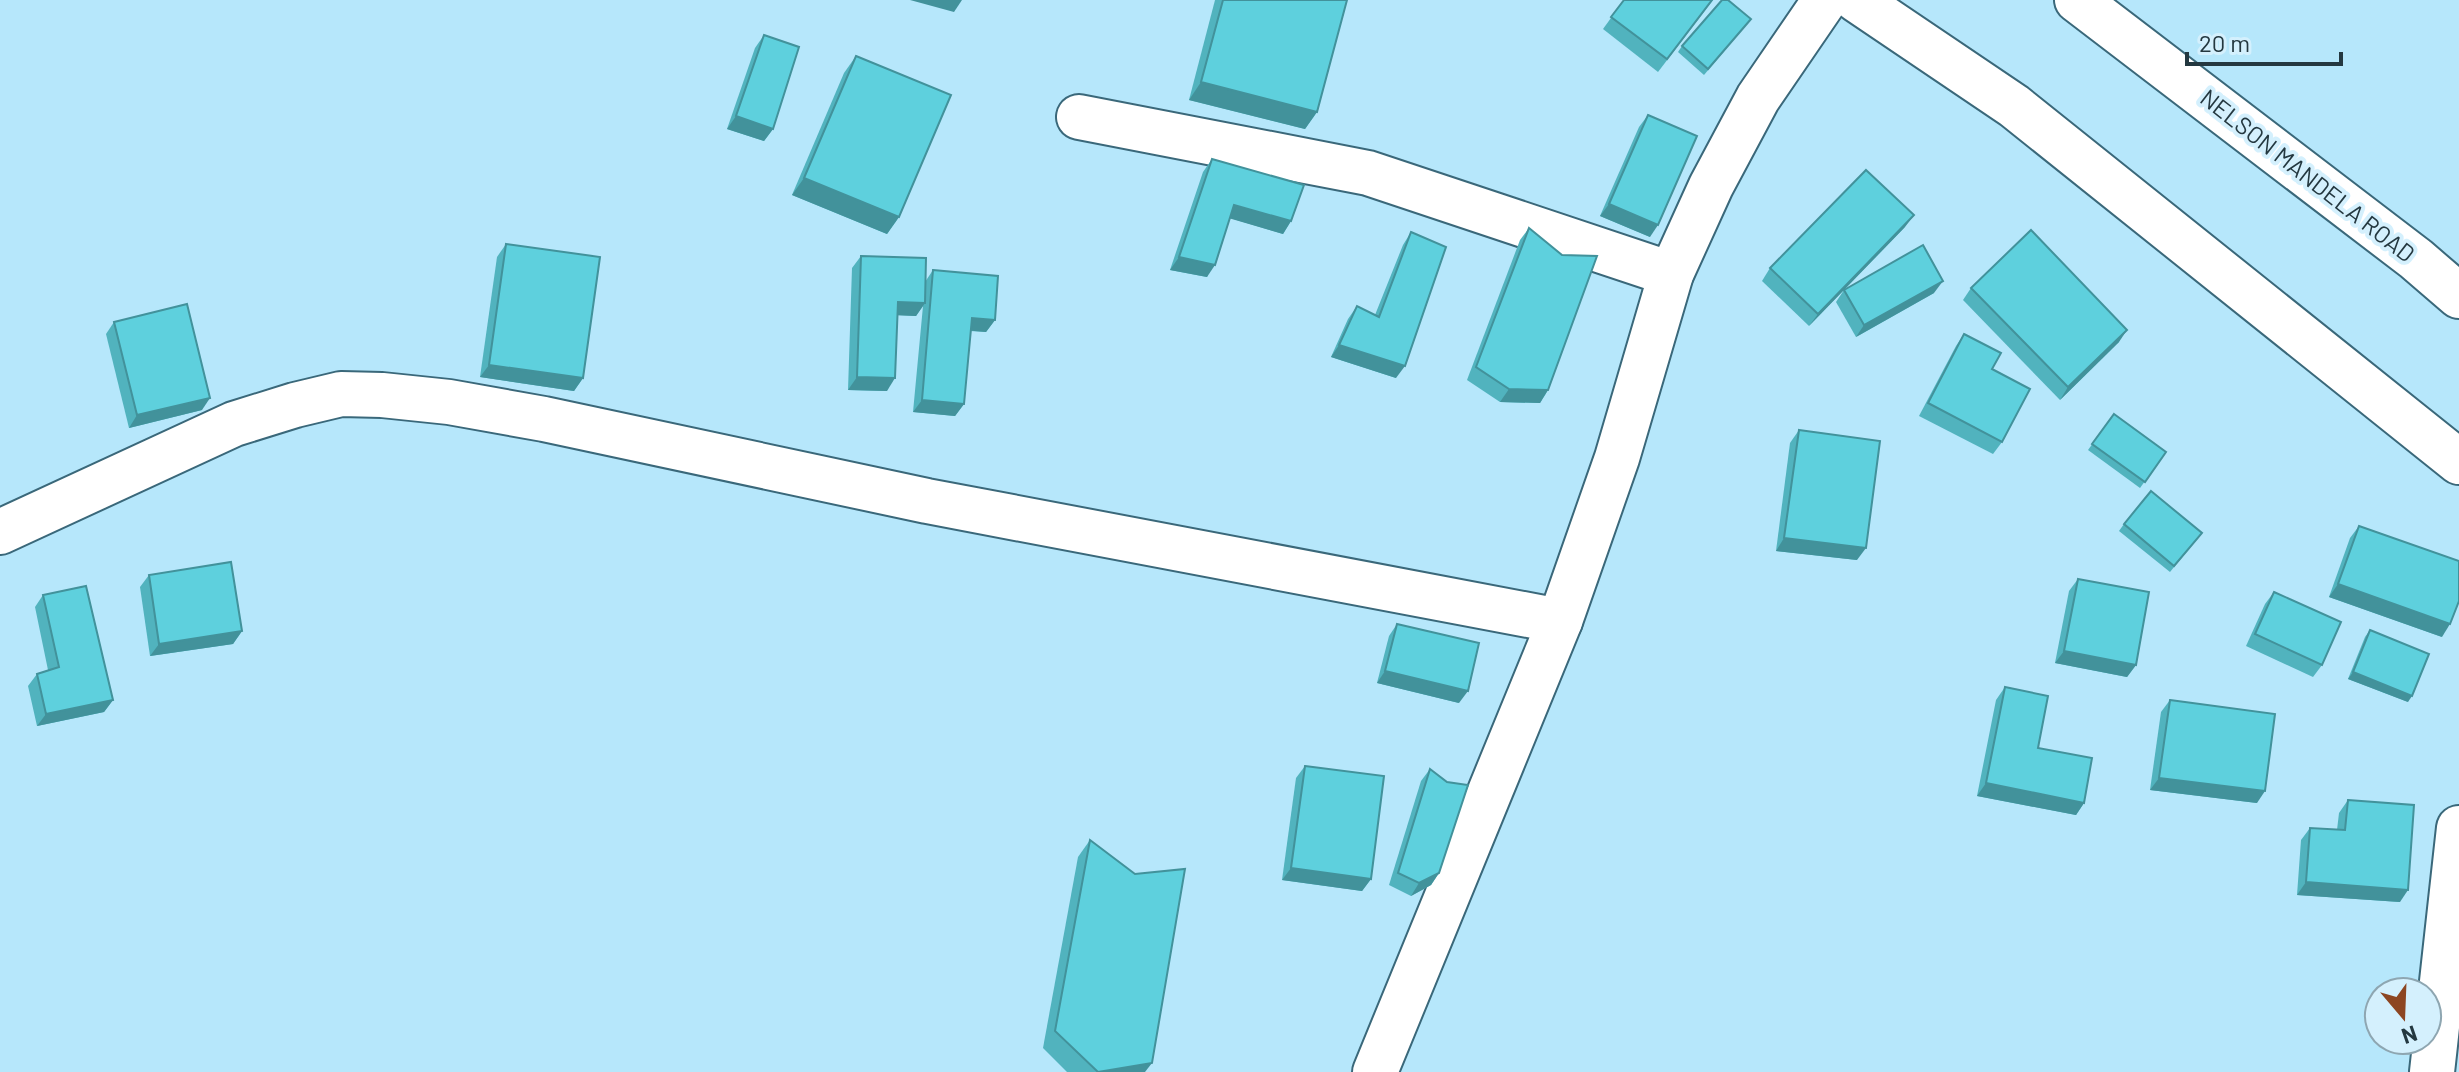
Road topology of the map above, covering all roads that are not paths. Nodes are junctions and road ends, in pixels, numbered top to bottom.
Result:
1 (1825, 0) edge
2 (1857, 0) edge
3 (2077, 0) edge
4 (1079, 117) dead end
5 (1671, 274) junction
6 (2459, 296) edge
7 (2459, 462) edge
8 (0, 532) edge
9 (1560, 621) junction
10 (2459, 828) edge
11 (1375, 1072) edge
12 (2432, 1072) edge

1 - 5 street
2 - 7 street
3 - 6 street, NELSON MANDELA ROAD
4 - 5 street
5 - 9 street
8 - 9 street
9 - 11 street
10 - 12 street

